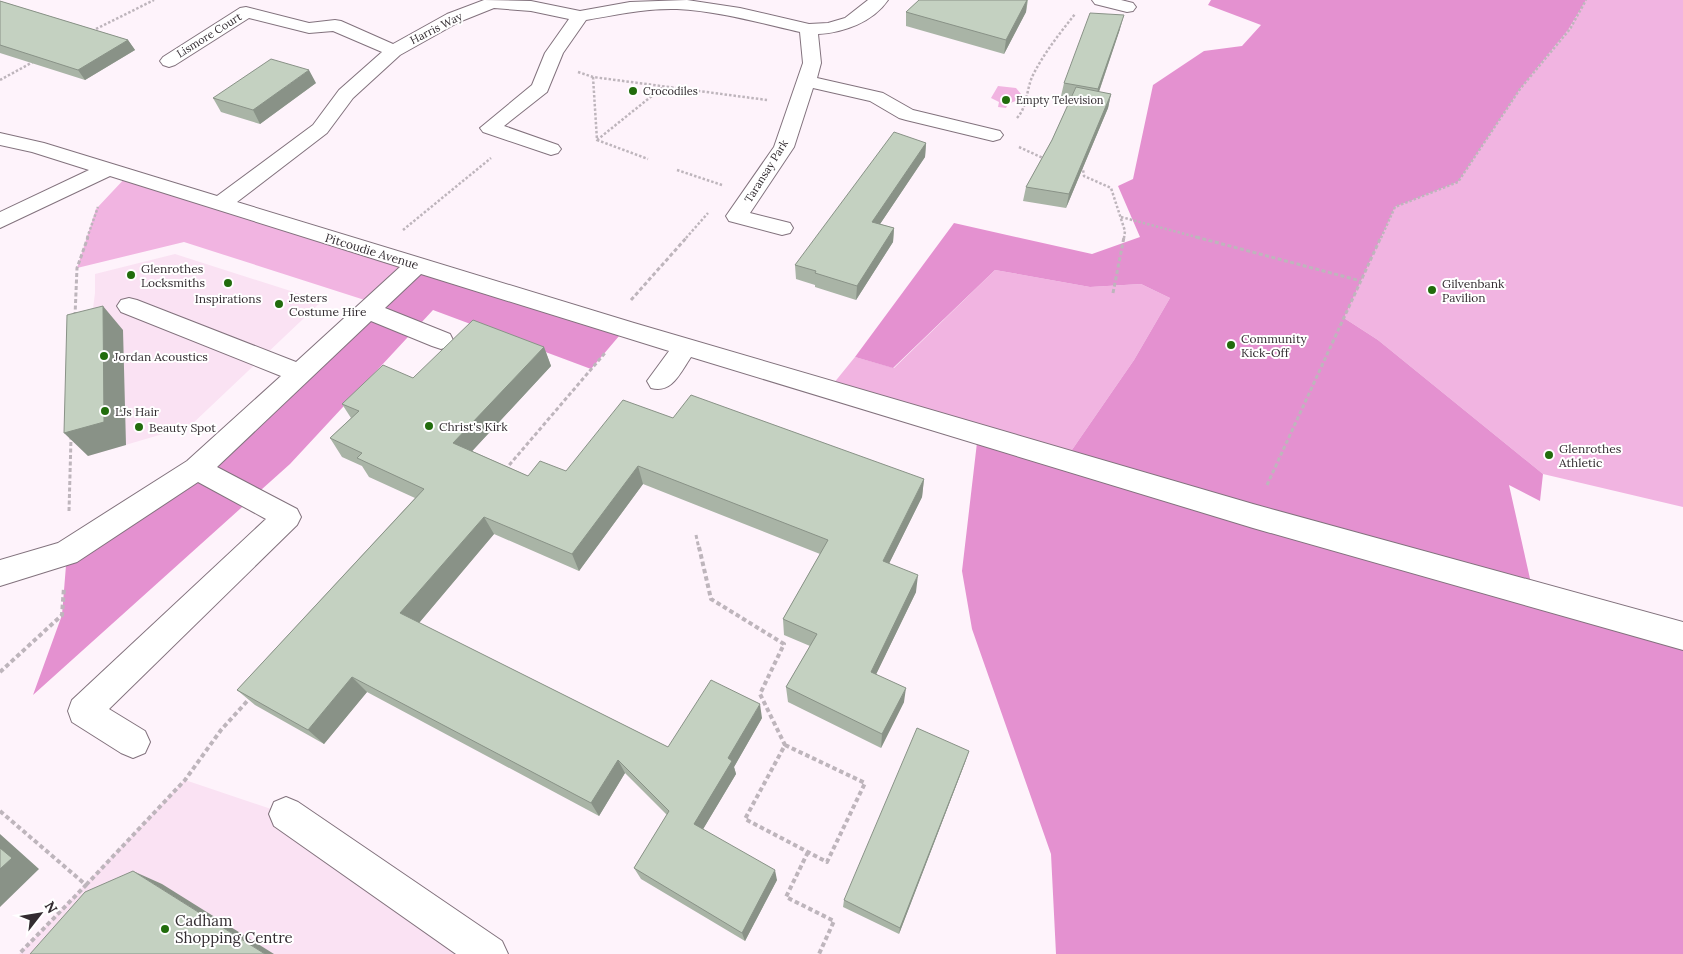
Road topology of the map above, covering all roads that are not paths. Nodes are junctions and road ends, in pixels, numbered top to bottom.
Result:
1 (879, 0) edge
2 (1101, 0) edge
3 (489, 2) edge
4 (1127, 7) dead end
5 (580, 16) junction
6 (809, 29) junction
7 (394, 50) junction
8 (169, 60) dead end
9 (807, 81) junction
10 (993, 135) road end
11 (0, 139) edge
12 (551, 149) dead end
13 (118, 172) junction
14 (220, 204) junction
15 (0, 221) edge
16 (782, 228) dead end
17 (416, 264) junction
18 (129, 306) dead end
19 (367, 310) junction
20 (441, 340) dead end
21 (685, 347) junction
22 (298, 374) junction
23 (660, 381) dead end
24 (197, 469) junction
25 (0, 573) edge
26 (1683, 636) edge
27 (132, 742) dead end
28 (286, 814) dead end
29 (489, 954) edge

1 - 6 street, Harris Way
2 - 4 street
3 - 5 street, Harris Way
3 - 7 street, Harris Way
5 - 6 street, Harris Way
5 - 12 street
6 - 9 street, Taransay Park
7 - 8 street, Lismore Court
7 - 14 street, Harris Way
9 - 10 street
9 - 16 street, Taransay Park
11 - 13 street, Pitcoudie Avenue
13 - 14 street, Pitcoudie Avenue
13 - 15 street
14 - 17 street, Pitcoudie Avenue
17 - 19 street
17 - 21 street, Pitcoudie Avenue
18 - 22 street
19 - 20 street
19 - 22 street
21 - 23 street
21 - 26 street, Pitcoudie Avenue
22 - 24 street
24 - 25 street
24 - 27 street
28 - 29 street

